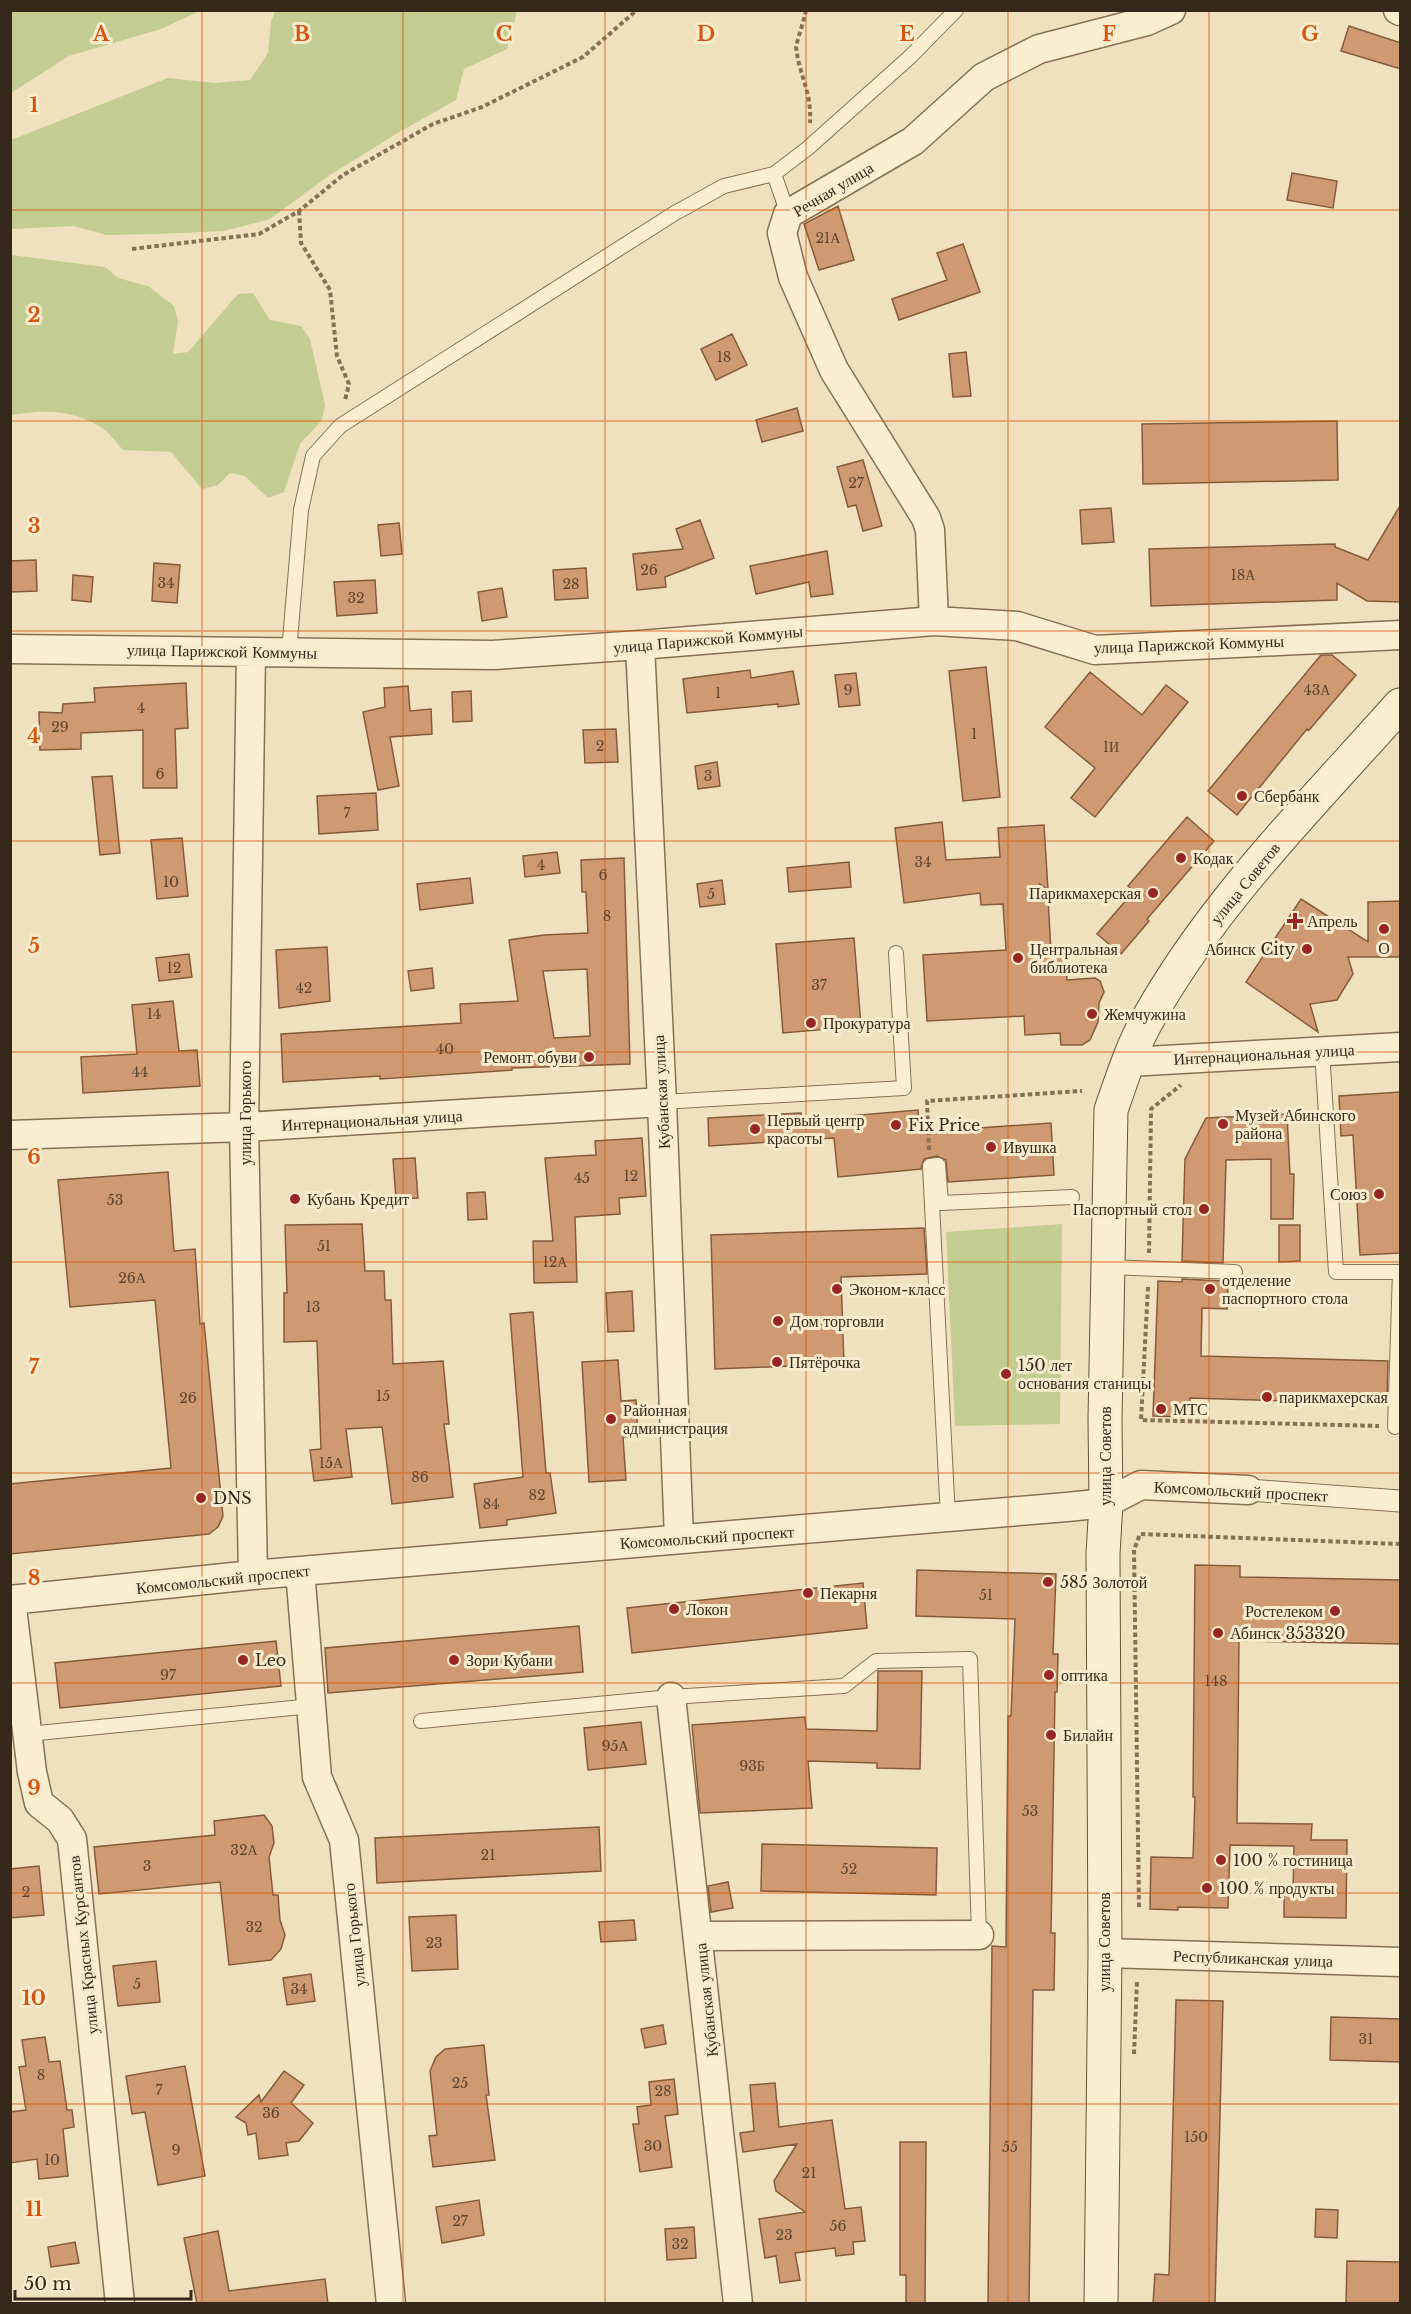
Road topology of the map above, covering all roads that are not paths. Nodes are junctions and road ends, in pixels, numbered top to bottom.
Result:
1 (956, 10) edge
2 (1171, 10) edge
3 (774, 174) junction
4 (788, 214) junction
5 (934, 621) junction
6 (1401, 635) edge
7 (640, 645) junction
8 (10, 649) edge
9 (251, 652) junction
10 (289, 652) junction
11 (1401, 705) edge
12 (896, 952) dead end
13 (1401, 1047) edge
14 (1322, 1051) junction
15 (1128, 1062) junction
16 (662, 1102) junction
17 (244, 1127) junction
18 (10, 1135) edge
19 (1072, 1197) dead end
20 (1109, 1267) junction
21 (1235, 1272) dead end
22 (1400, 1272) edge
23 (1395, 1426) road end
24 (1248, 1490) joint
25 (1401, 1501) edge
26 (1106, 1503) junction
27 (948, 1518) junction
28 (679, 1539) junction
29 (300, 1571) junction
30 (253, 1575) junction
31 (11, 1600) edge
32 (671, 1697) junction
33 (312, 1706) junction
34 (421, 1721) dead end
35 (27, 1734) junction
36 (979, 1935) joint
37 (699, 1936) junction
38 (1105, 1953) junction
39 (1401, 1962) edge
40 (120, 2304) edge
41 (391, 2304) edge
42 (738, 2304) edge
43 (1101, 2304) edge

1 - 3 lane
2 - 4 street, Речная улица
3 - 4 lane
3 - 10 lane
4 - 5 street, Речная улица
5 - 6 street, улица Парижской Коммуны
5 - 7 street, улица Парижской Коммуны
7 - 10 street, улица Парижской Коммуны
7 - 16 street, Кубанская улица
8 - 9 street, улица Парижской Коммуны
9 - 10 street, улица Парижской Коммуны
9 - 17 street, улица Горького
11 - 15 main road, улица Советов
12 - 16 lane
13 - 14 street, Интернациональная улица
14 - 15 street, Интернациональная улица
14 - 22 lane
15 - 20 main road, улица Советов
16 - 17 street, Интернациональная улица
16 - 28 street, Кубанская улица
17 - 18 street, Интернациональная улица
17 - 30 street, улица Горького
19 - 27 lane
20 - 21 lane
20 - 26 main road, улица Советов
22 - 23 lane
24 - 25 street, Комсомольский проспект
24 - 26 street, Комсомольский проспект
26 - 27 street, Комсомольский проспект
26 - 38 main road, улица Советов
27 - 28 street, Комсомольский проспект
28 - 29 street, Комсомольский проспект
29 - 30 street, Комсомольский проспект
29 - 33 street, улица Горького
30 - 31 street, Комсомольский проспект
31 - 35 street, улица Красных Курсантов
32 - 34 lane
32 - 36 lane
32 - 37 street, Кубанская улица
33 - 35 lane
33 - 41 street, улица Горького
35 - 40 street, улица Красных Курсантов
36 - 37 street
37 - 42 street, Кубанская улица
38 - 39 street, Республиканская улица
38 - 43 main road, улица Советов

